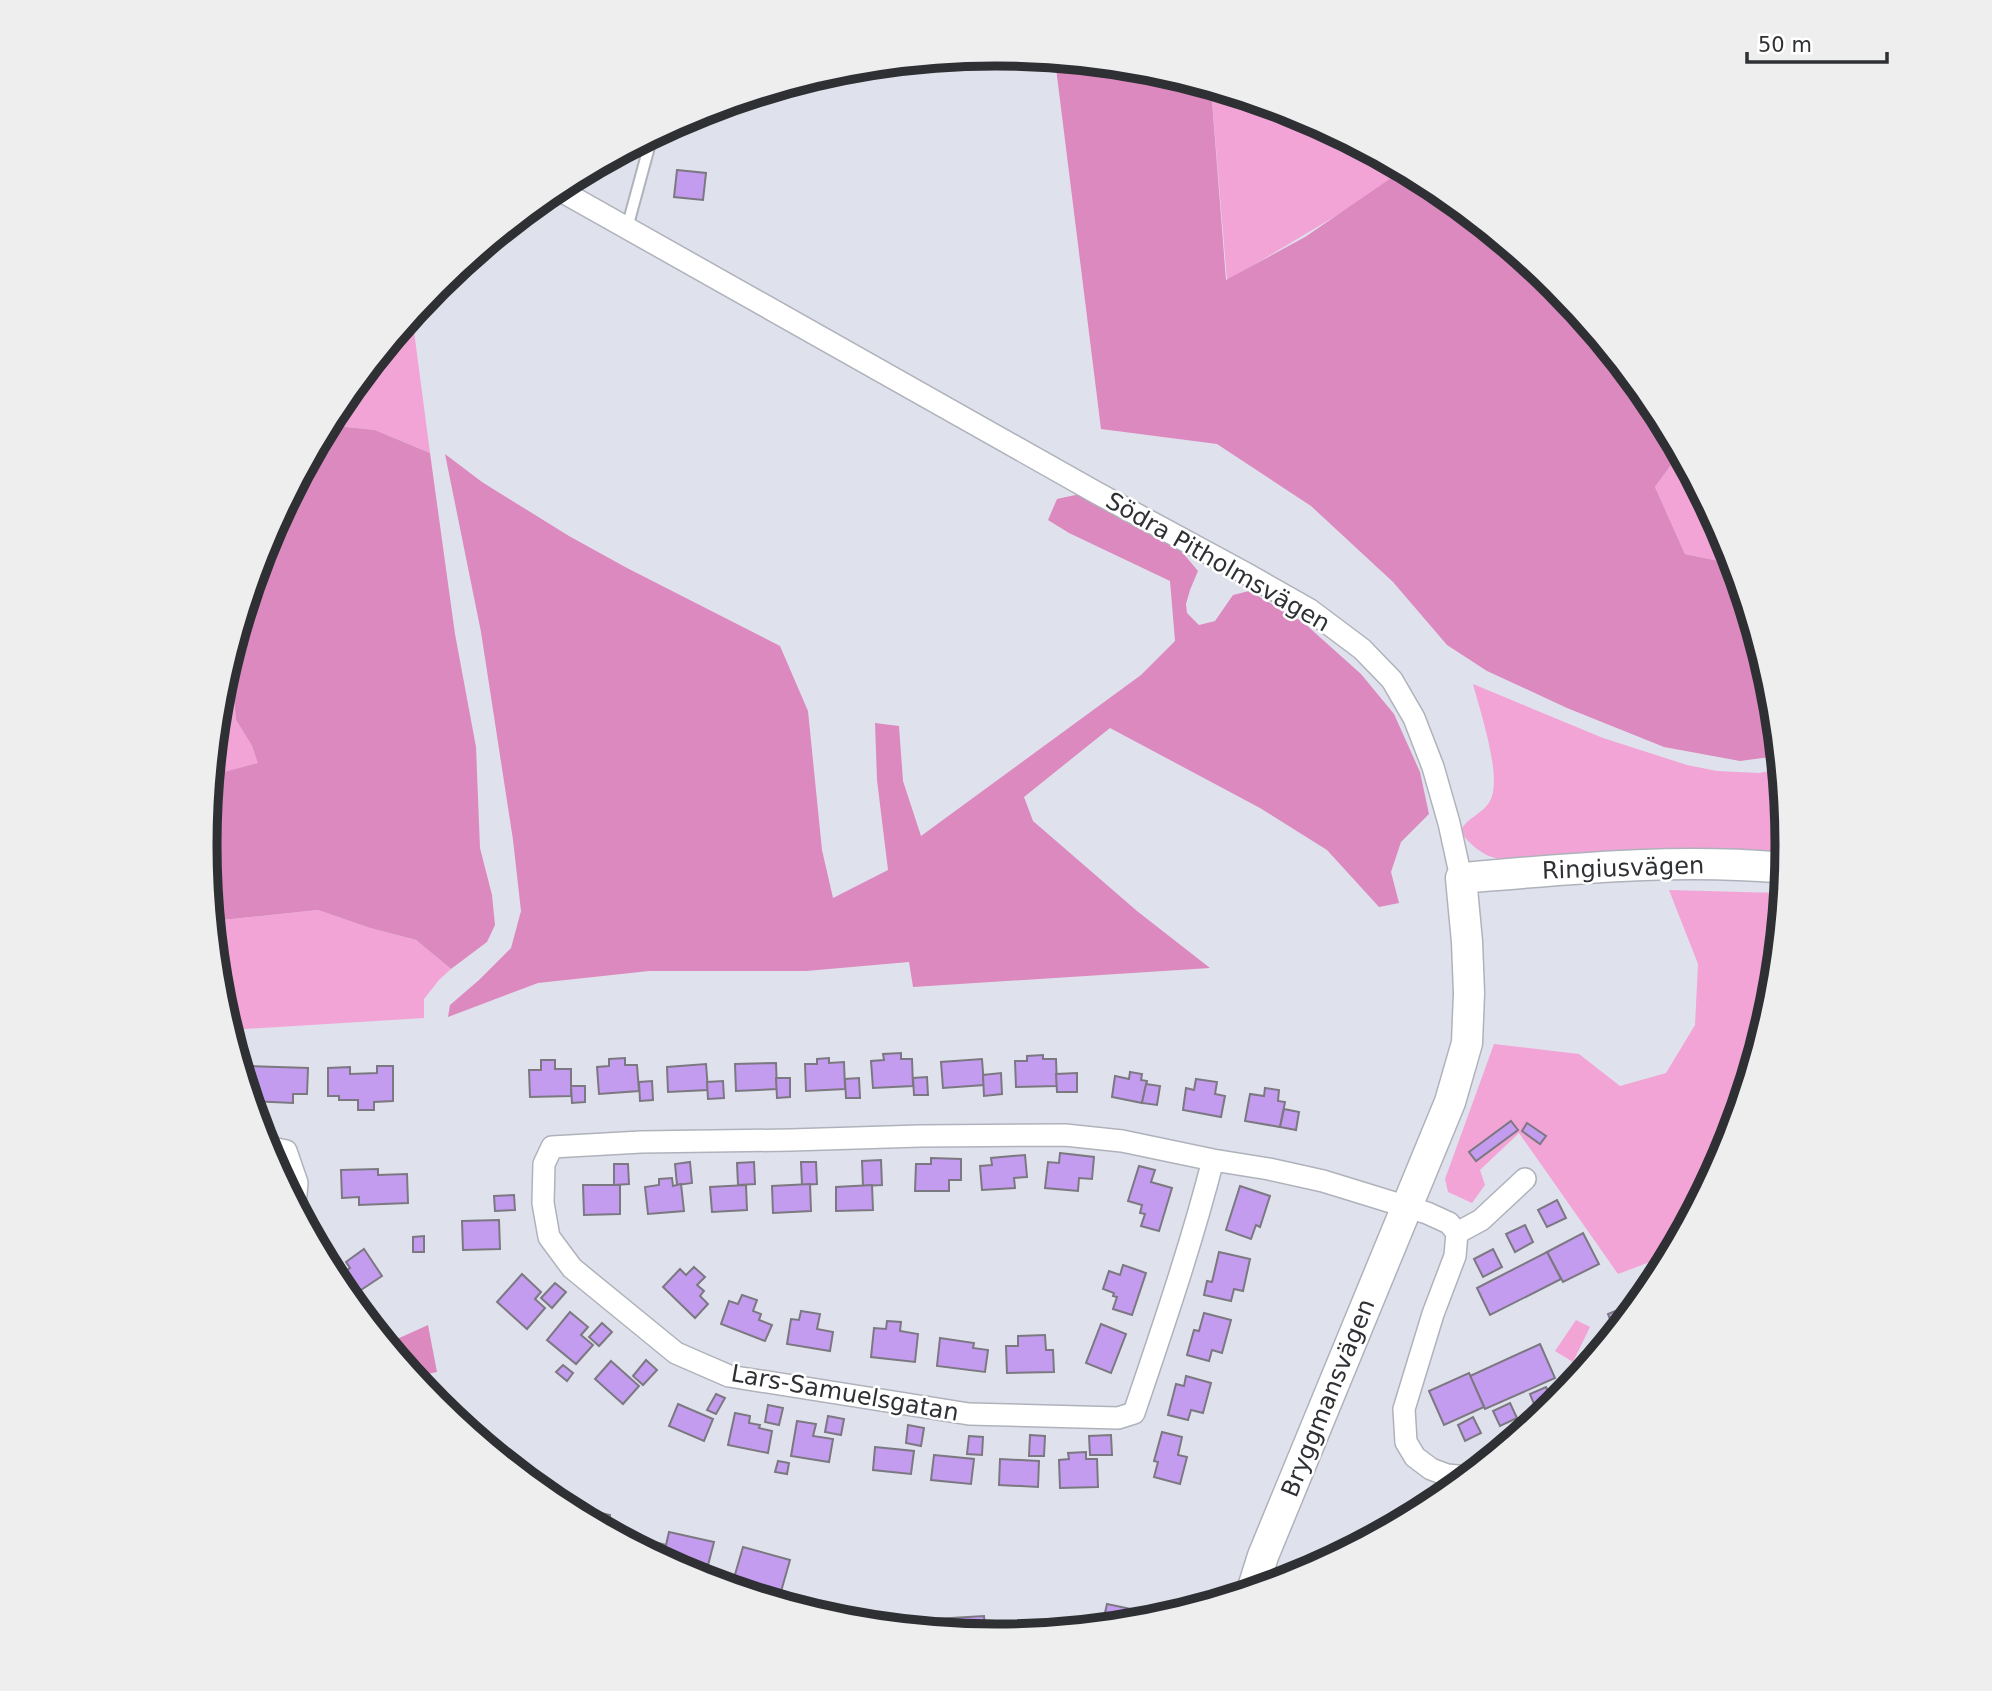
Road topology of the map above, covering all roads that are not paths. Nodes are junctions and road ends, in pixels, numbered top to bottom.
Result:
1 (649, 148) edge
2 (568, 195) edge
3 (627, 228) junction
4 (1774, 867) edge
5 (1461, 878) junction
6 (279, 1150) edge
7 (1213, 1160) junction
8 (1525, 1179) dead end
9 (296, 1187) edge
10 (1407, 1207) junction
11 (1457, 1233) junction
12 (1454, 1476) edge
13 (1256, 1579) edge

1 - 3 lane
2 - 3 street, Södra Pitholmsvägen
3 - 5 street, Södra Pitholmsvägen
4 - 5 street, Ringiusvägen
5 - 10 street, Södra Pitholmsvägen
6 - 9 street
7 - 7 street, Lars-Samuelsgatan
7 - 10 street, Lars-Samuelsgatan
8 - 11 street
10 - 11 street, Lars-Samuelsgatan
10 - 13 street, Bryggmansvägen
11 - 12 street

